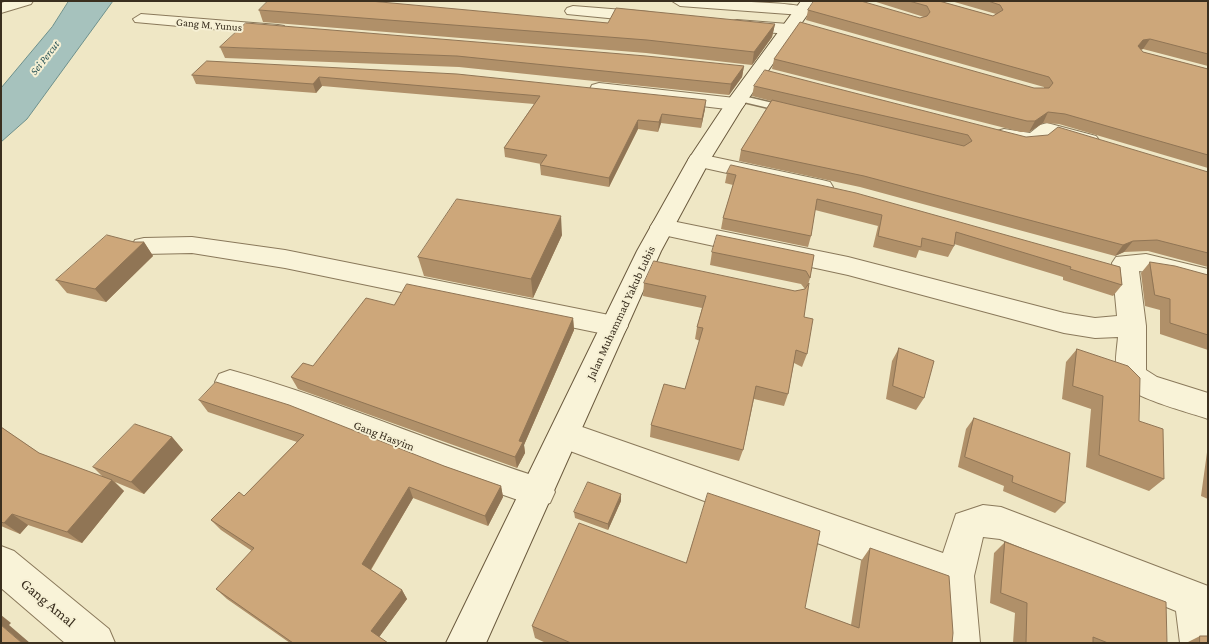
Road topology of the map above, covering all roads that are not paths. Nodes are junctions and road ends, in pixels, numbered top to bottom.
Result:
1 (25, 1) edge
2 (680, 1) edge
3 (1, 8) edge
4 (573, 11) dead end
5 (661, 18) edge
6 (800, 18) edge
7 (141, 19) dead end
8 (720, 23) edge
9 (299, 32) edge
10 (582, 87) edge
11 (737, 101) junction
12 (806, 114) edge
13 (983, 130) edge
14 (1105, 145) edge
15 (699, 160) junction
16 (848, 193) edge
17 (662, 227) junction
18 (144, 246) dead end
19 (644, 262) junction
20 (672, 268) edge
21 (1208, 278) edge
22 (614, 326) junction
23 (1132, 326) junction
24 (230, 382) dead end
25 (1208, 406) edge
26 (565, 435) junction
27 (538, 492) junction
28 (1, 564) edge
29 (956, 576) junction
30 (1200, 603) edge
31 (94, 643) edge
32 (466, 643) edge
33 (960, 643) edge
34 (1200, 643) edge

1 - 3 street
2 - 6 street
4 - 5 street
6 - 8 street
6 - 11 street, Jalan Muhammad Yakub Lubis
7 - 9 street, Gang M. Yunus
10 - 11 street
11 - 12 lane
11 - 15 street, Jalan Muhammad Yakub Lubis
13 - 14 street
15 - 16 street
15 - 17 street, Jalan Muhammad Yakub Lubis
17 - 19 street, Jalan Muhammad Yakub Lubis
17 - 23 street
18 - 22 street
19 - 20 street
19 - 22 street, Jalan Muhammad Yakub Lubis
21 - 23 street
22 - 26 street, Jalan Muhammad Yakub Lubis
23 - 25 street
24 - 27 street, Gang Hasyim
26 - 27 street, Jalan Muhammad Yakub Lubis
26 - 29 street
27 - 32 street, Jalan Muhammad Yakub Lubis
28 - 31 street, Gang Amal
29 - 30 street
29 - 33 street
30 - 34 street

